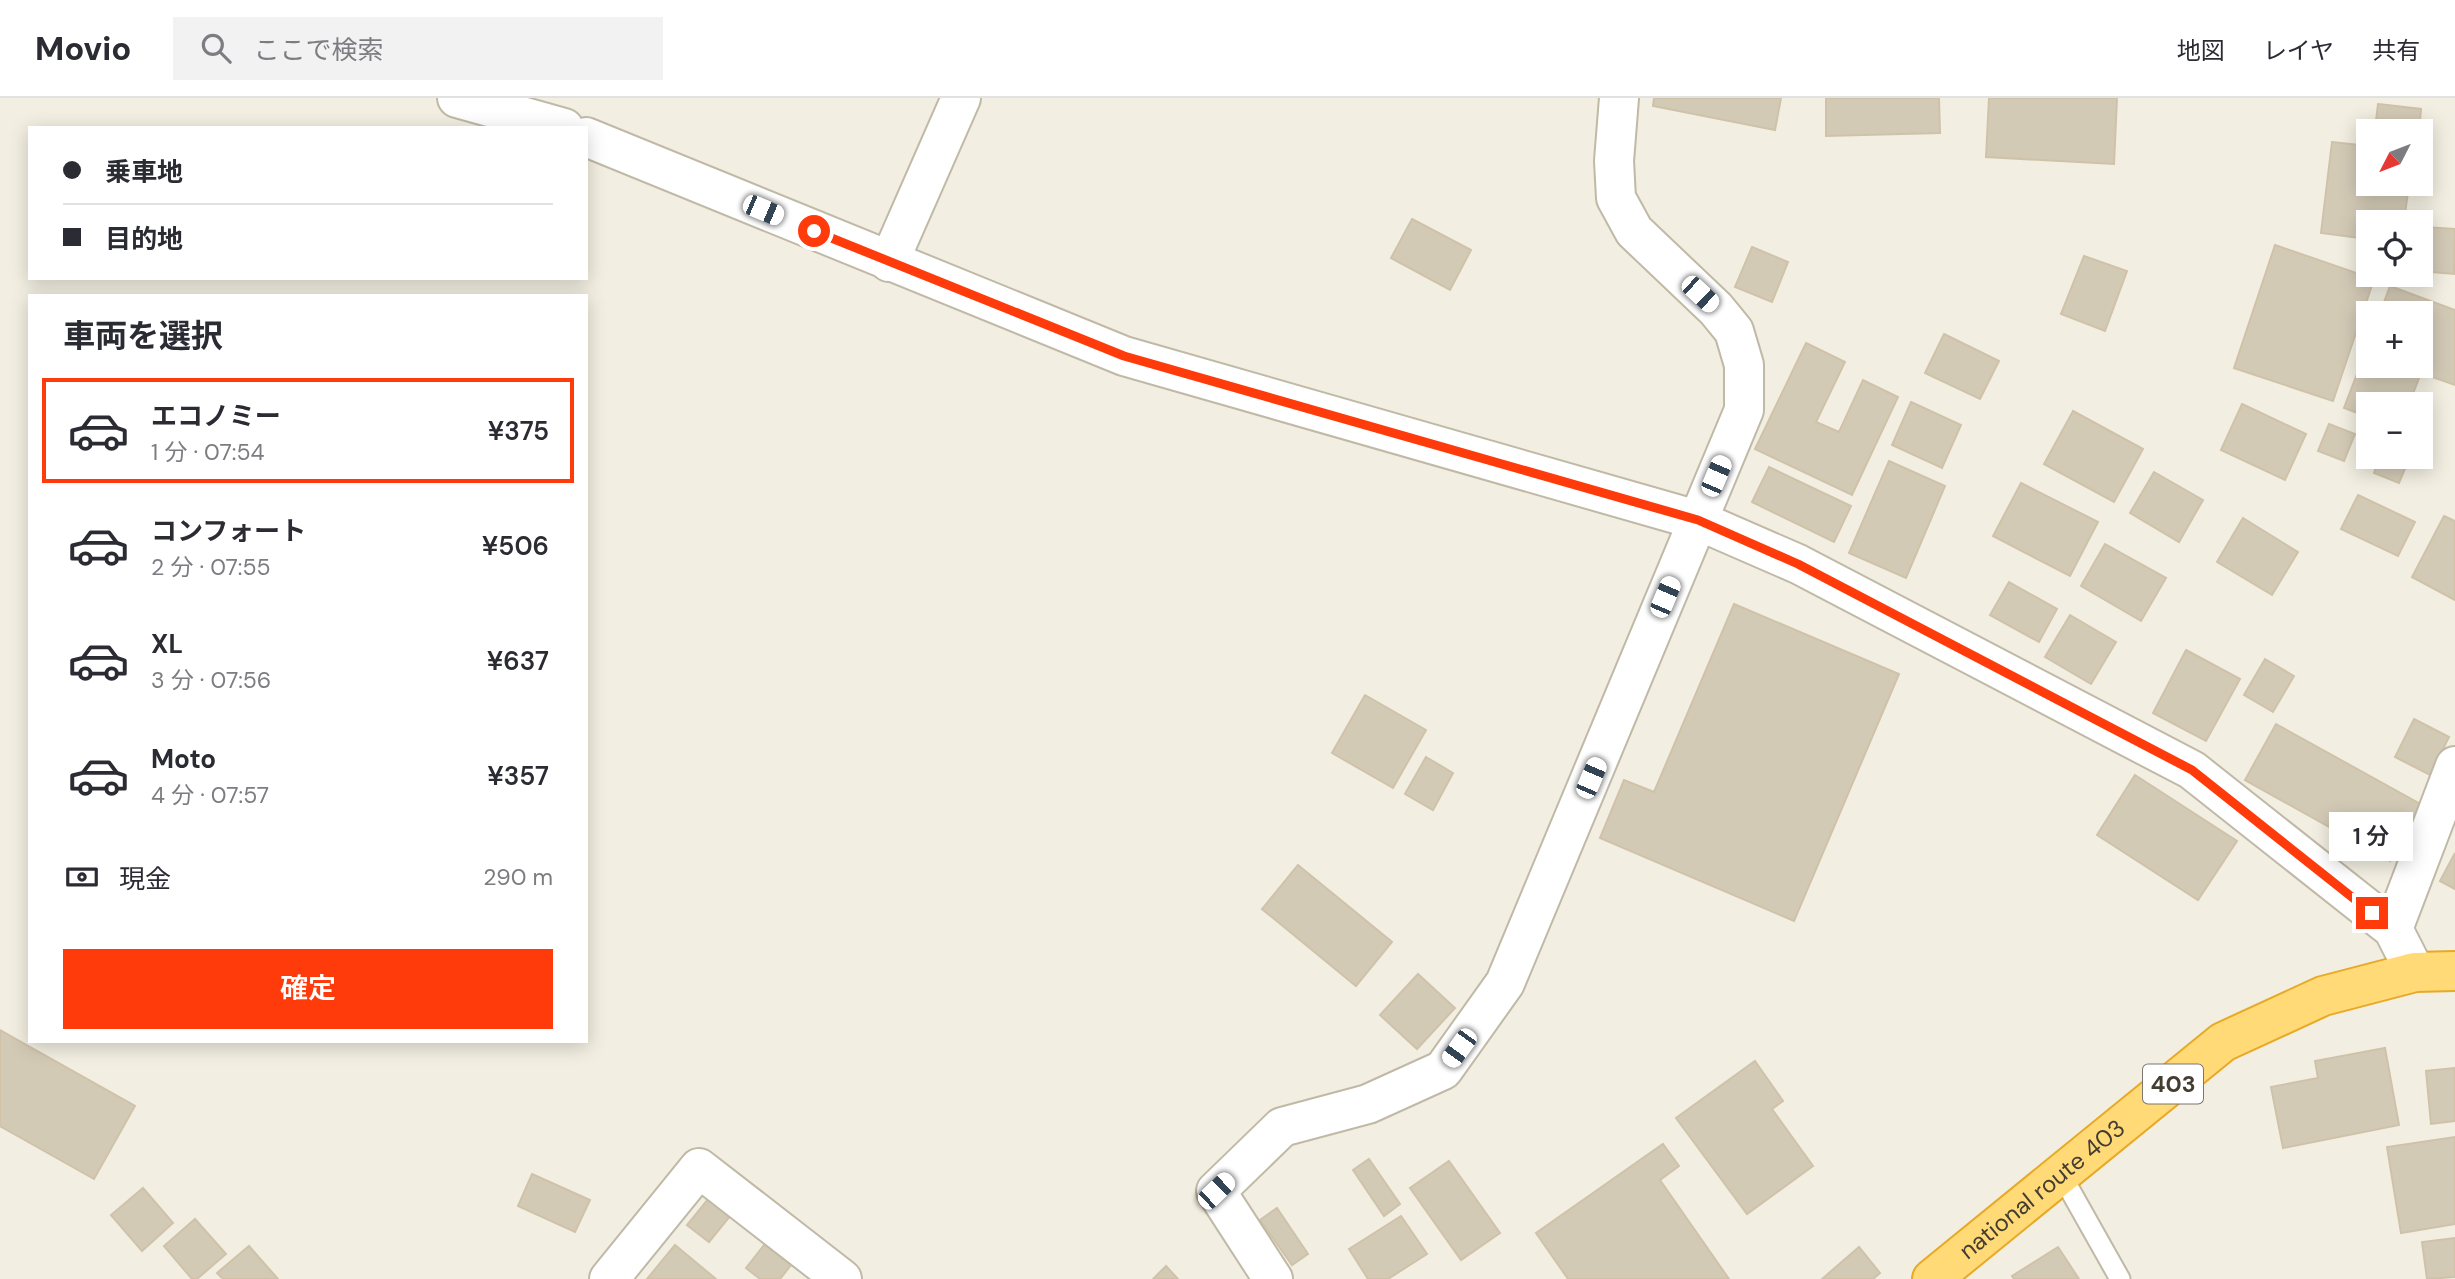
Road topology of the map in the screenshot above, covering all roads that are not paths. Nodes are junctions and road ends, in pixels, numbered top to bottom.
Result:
1 (457, 98) edge
2 (961, 98) edge
3 (1619, 98) edge
4 (557, 126) edge
5 (588, 138) edge
6 (890, 262) junction
7 (1698, 520) junction
8 (2455, 766) edge
9 (2393, 929) junction
10 (2455, 971) edge
11 (2415, 972) junction
12 (2062, 1176) junction
13 (609, 1279) edge
14 (842, 1279) edge
15 (1273, 1279) edge
16 (1932, 1279) edge
17 (2120, 1279) edge

1 - 4 street
2 - 6 street
3 - 7 street
5 - 6 street
6 - 7 street
7 - 9 street
7 - 15 street
8 - 9 street
9 - 11 street
10 - 11 highway, national route 403 / 403
11 - 12 highway, national route 403 / 403
12 - 16 highway, national route 403 / 403
12 - 17 lane
13 - 14 street

